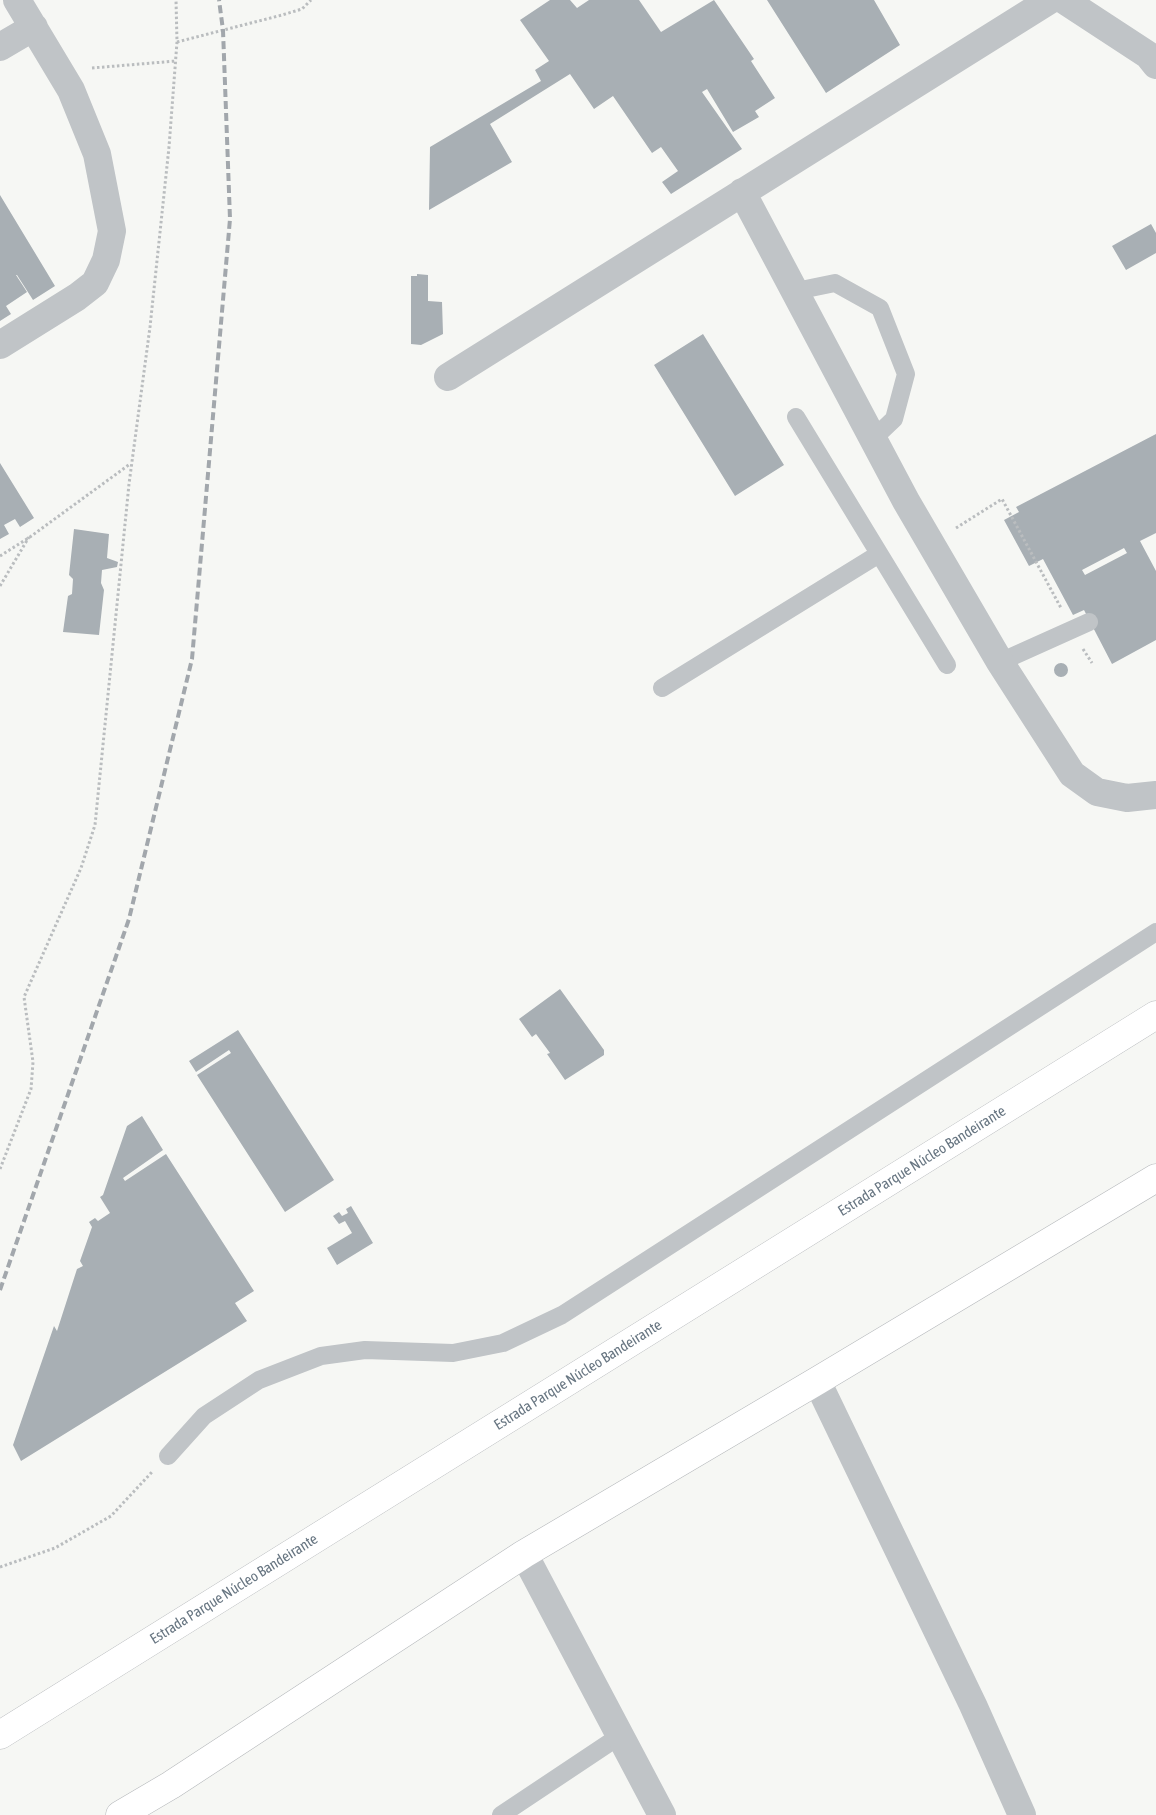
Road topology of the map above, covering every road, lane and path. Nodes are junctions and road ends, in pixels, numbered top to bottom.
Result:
1 (17, 0) edge
2 (176, 0) edge
3 (311, 0) edge
4 (1050, 0) edge
5 (1064, 0) edge
6 (34, 27) junction
7 (177, 42) junction
8 (0, 47) edge
9 (176, 61) junction
10 (1156, 65) edge
11 (62, 75) junction
12 (742, 192) junction
13 (796, 291) junction
14 (0, 345) edge
15 (448, 378) dead end
16 (796, 417) dead end
17 (874, 438) junction
18 (131, 464) junction
19 (956, 528) dead end
20 (30, 537) junction
21 (879, 554) junction
22 (0, 556) edge
23 (0, 586) edge
24 (1089, 622) dead end
25 (1072, 630) junction
26 (1000, 662) junction
27 (1092, 663) dead end
28 (947, 664) dead end
29 (662, 688) dead end
30 (1156, 795) edge
31 (1156, 932) edge
32 (1156, 1015) edge
33 (0, 1168) edge
34 (1156, 1178) edge
35 (817, 1381) junction
36 (168, 1456) joint
37 (524, 1554) junction
38 (0, 1567) edge
39 (0, 1735) edge
40 (621, 1735) junction
41 (120, 1815) edge
42 (501, 1815) edge
43 (662, 1815) edge
44 (1022, 1815) edge

1 - 6 street
2 - 7 path
3 - 7 path
4 - 12 street
5 - 10 street
6 - 8 street
6 - 11 street
7 - 9 path
9 - 11 path
9 - 18 path
11 - 14 street
12 - 13 street
12 - 15 street
13 - 17 street
13 - 17 lane
16 - 21 lane
17 - 26 street
18 - 20 path
18 - 33 path
19 - 25 path
20 - 22 path
20 - 23 path
21 - 28 lane
21 - 29 lane
24 - 25 lane
25 - 26 lane
25 - 27 path
26 - 30 street
31 - 36 lane
32 - 39 highway, Estrada Parque Núcleo Bandeirante
34 - 35 highway
35 - 37 highway
35 - 44 street
36 - 38 path
37 - 40 street
37 - 41 highway
40 - 42 lane
40 - 43 street

